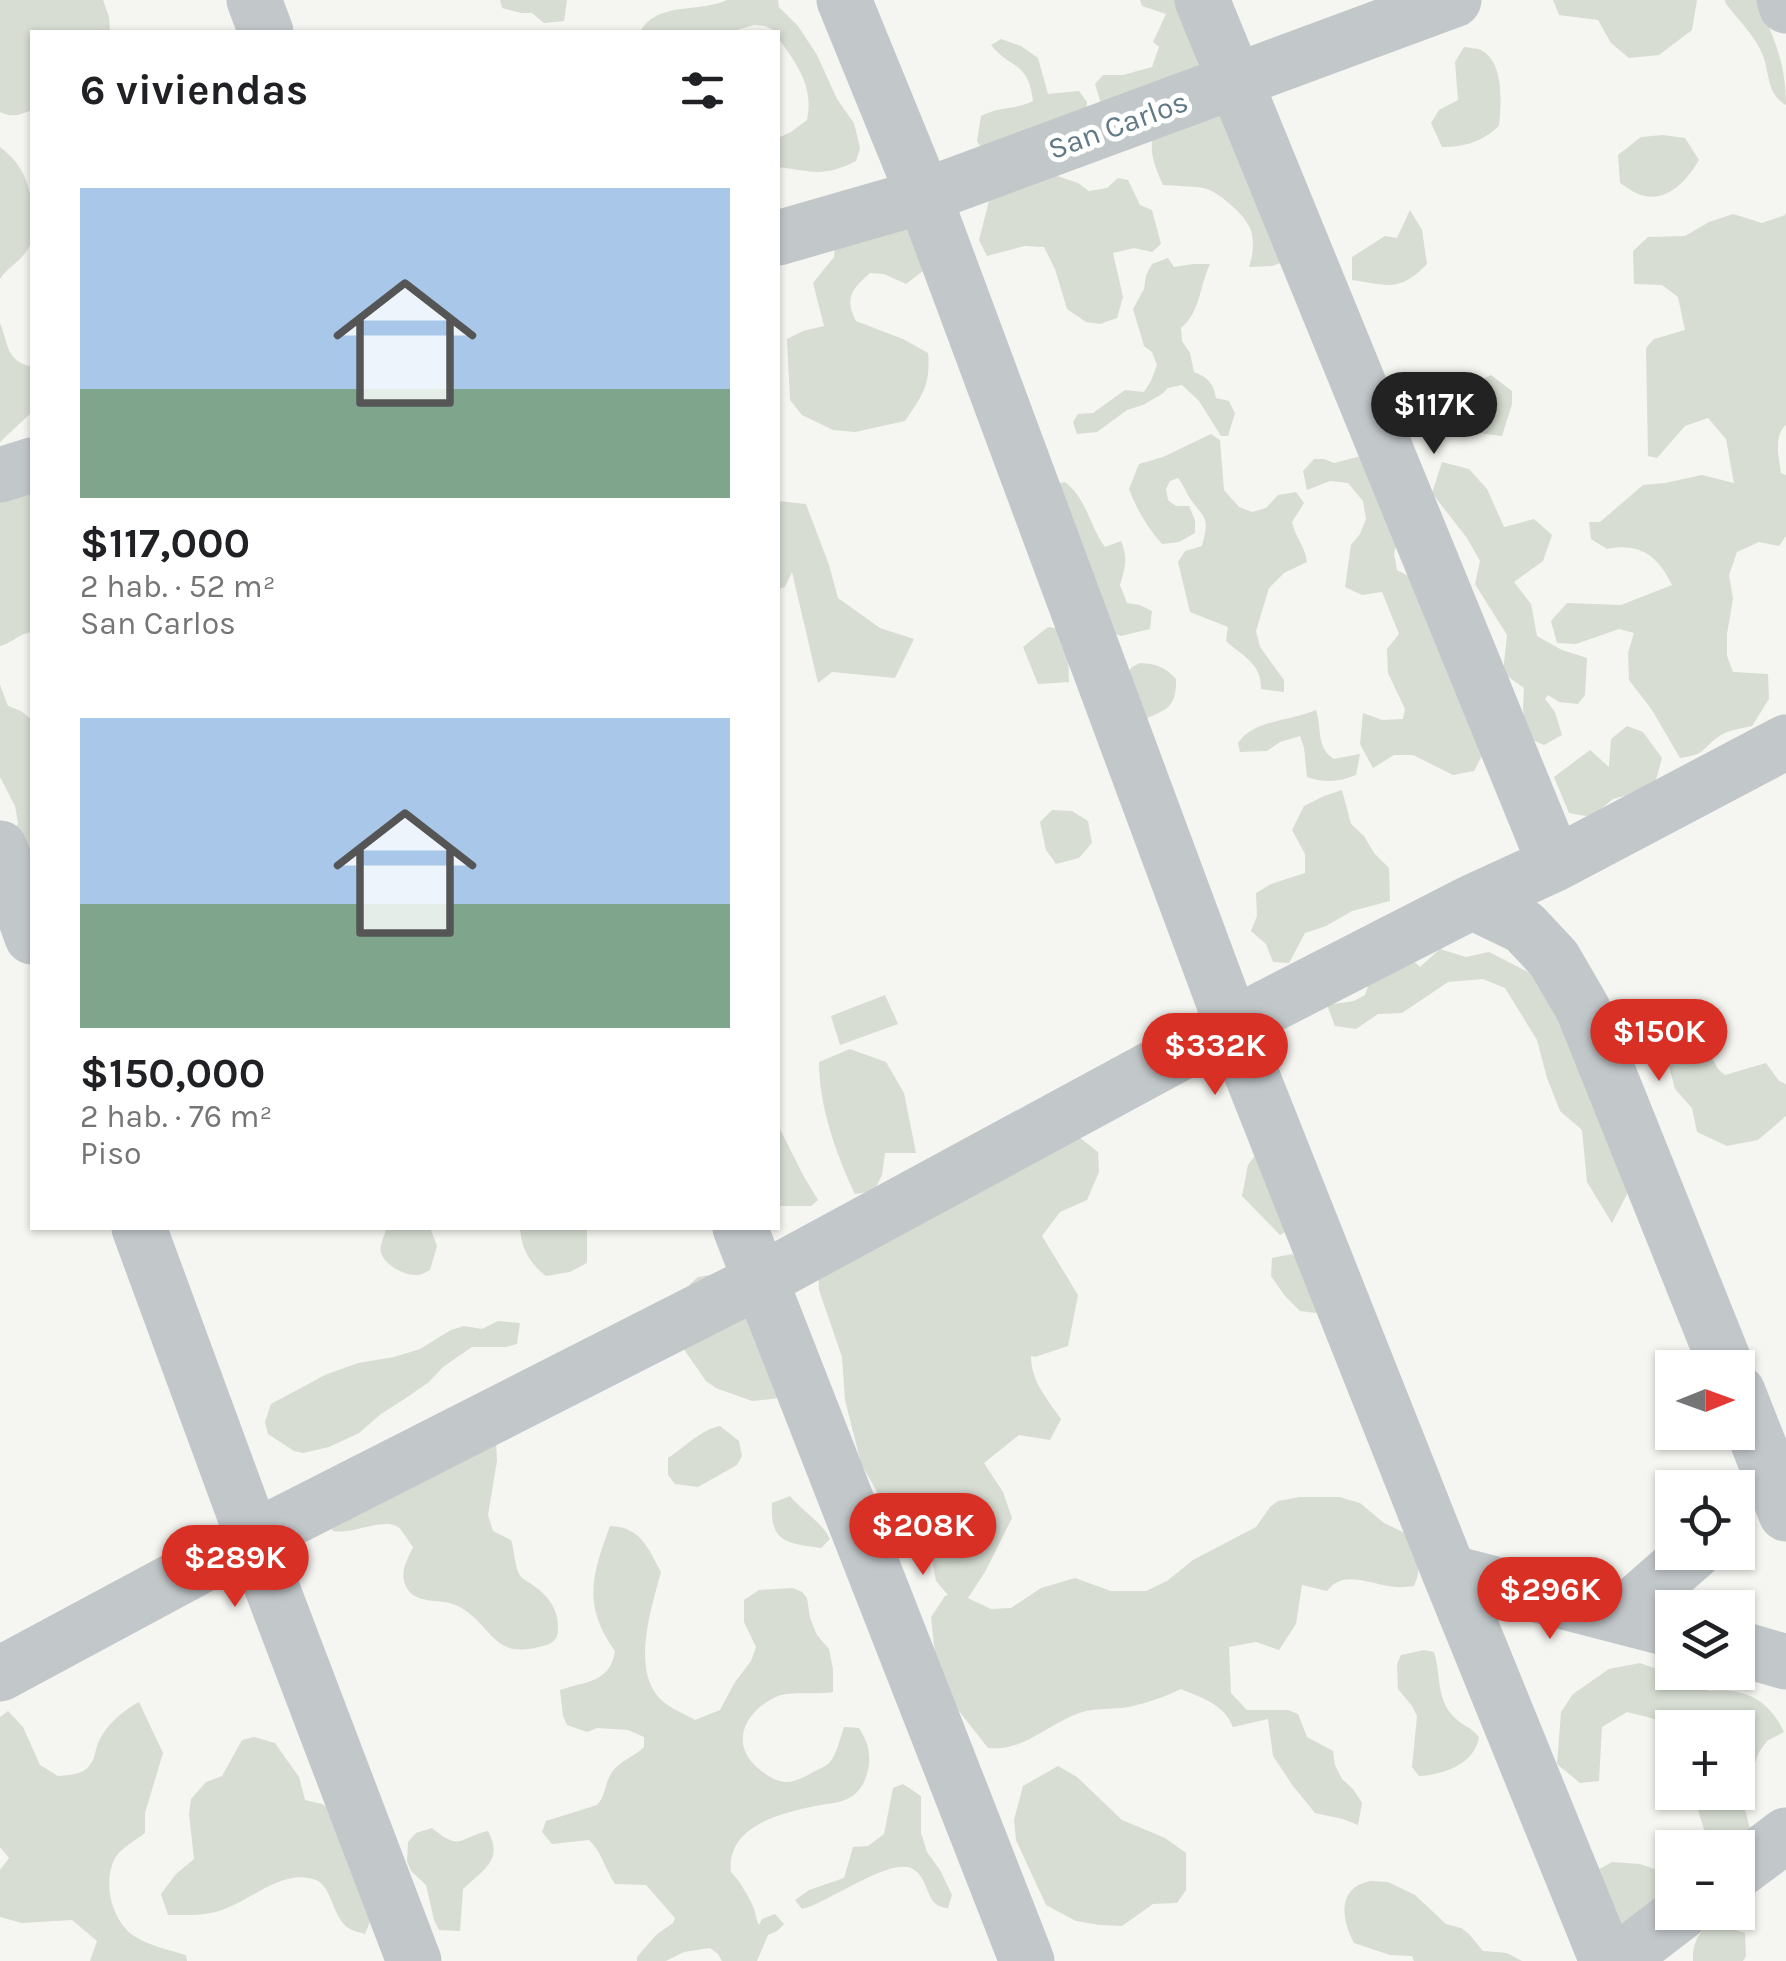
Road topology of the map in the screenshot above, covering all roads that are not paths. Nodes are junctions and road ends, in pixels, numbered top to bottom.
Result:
1 (254, 0) edge
2 (844, 0) edge
3 (1202, 0) edge
4 (1454, 0) edge
5 (265, 30) edge
6 (1234, 83) junction
7 (924, 196) junction
8 (780, 237) edge
9 (30, 466) edge
10 (0, 475) edge
11 (1786, 742) edge
12 (0, 848) edge
13 (1555, 864) junction
14 (1472, 902) junction
15 (30, 931) edge
16 (1232, 1025) junction
17 (140, 1230) edge
18 (741, 1230) edge
19 (761, 1280) junction
20 (1721, 1350) edge
21 (1753, 1450) edge
22 (1764, 1495) edge
23 (252, 1538) junction
24 (1682, 1570) edge
25 (1448, 1572) junction
26 (1647, 1623) edge
27 (1755, 1653) edge
28 (1786, 1662) edge
29 (0, 1674) edge
30 (1786, 1835) edge
31 (1755, 1859) edge
32 (1644, 1947) edge
33 (414, 1961) edge
34 (1028, 1961) edge

1 - 5 street
2 - 7 street
3 - 6 street
4 - 6 street, San Carlos
6 - 7 street, San Carlos
6 - 13 street
7 - 8 street, San Carlos
7 - 16 street
9 - 10 street
11 - 13 street
12 - 15 street
13 - 14 street
14 - 16 street
14 - 20 street
16 - 19 street
16 - 25 street
17 - 23 street
18 - 19 street
19 - 23 street
19 - 34 street
21 - 22 street
23 - 29 street
23 - 33 street
24 - 26 street
25 - 26 street
25 - 32 street
27 - 28 street
30 - 31 street

